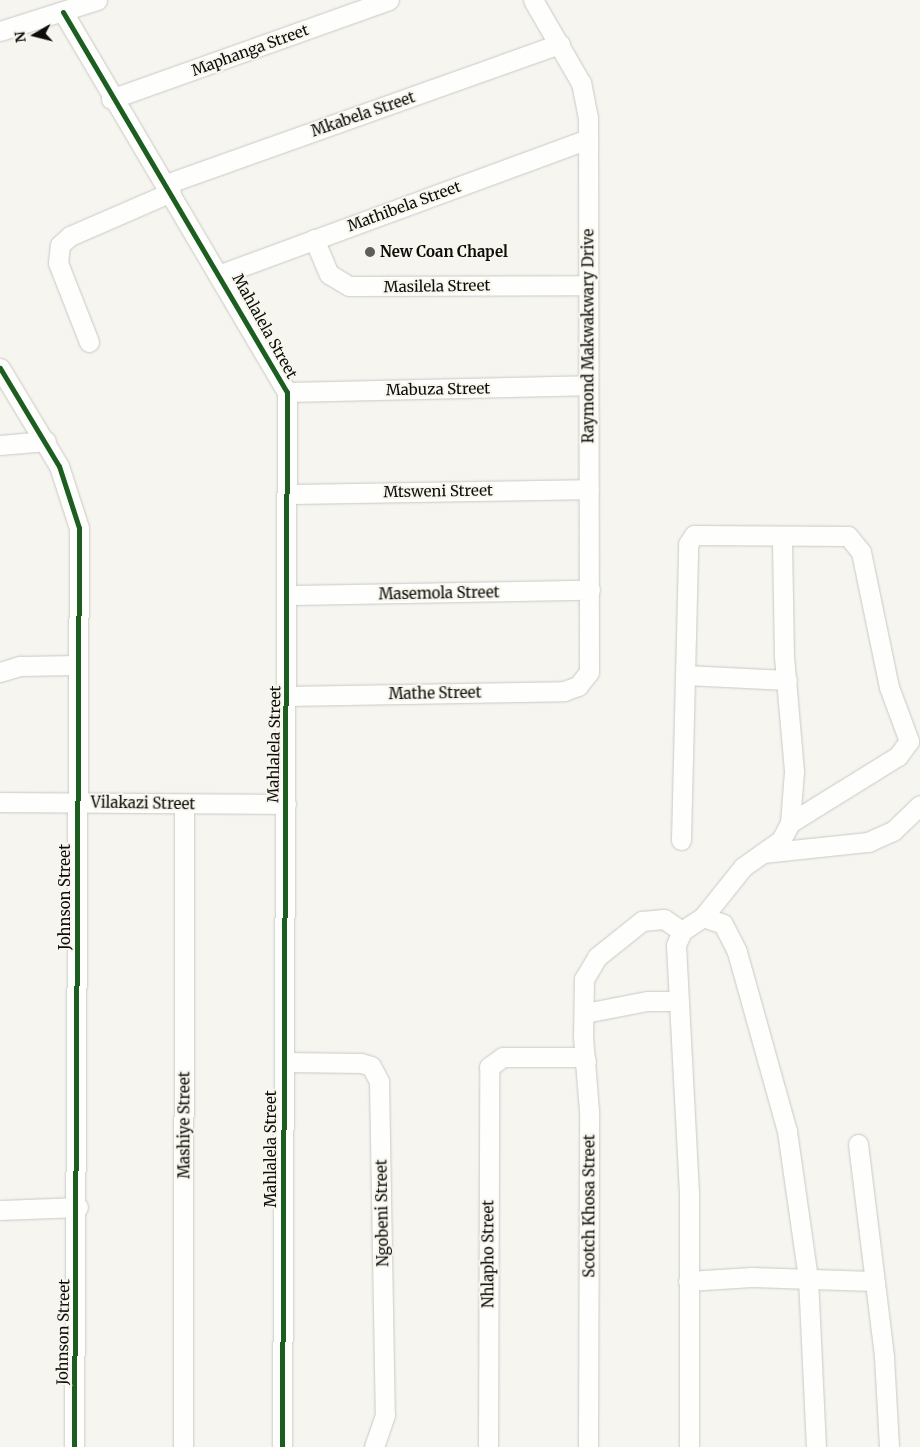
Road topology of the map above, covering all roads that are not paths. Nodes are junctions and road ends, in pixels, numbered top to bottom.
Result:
1 (97, 0) edge
2 (389, 0) edge
3 (533, 0) edge
4 (63, 12) junction
5 (0, 31) edge
6 (560, 44) junction
7 (111, 99) junction
8 (588, 139) junction
9 (168, 188) junction
10 (314, 239) junction
11 (220, 274) junction
12 (588, 285) junction
13 (89, 342) dead end
14 (0, 368) edge
15 (588, 386) junction
16 (287, 392) junction
17 (46, 441) junction
18 (0, 445) edge
19 (589, 489) junction
20 (287, 494) junction
21 (782, 538) junction
22 (590, 590) junction
23 (289, 595) junction
24 (78, 665) junction
25 (0, 672) edge
26 (684, 675) junction
27 (787, 680) junction
28 (581, 683) joint
29 (287, 696) junction
30 (914, 744) edge
31 (0, 802) edge
32 (78, 802) junction
33 (184, 804) junction
34 (286, 804) junction
35 (920, 804) edge
36 (790, 823) junction
37 (681, 840) dead end
38 (757, 854) junction
39 (703, 917) junction
40 (682, 931) junction
41 (677, 1002) junction
42 (585, 1013) junction
43 (586, 1061) junction
44 (284, 1062) junction
45 (858, 1144) dead end
46 (78, 1207) junction
47 (0, 1210) edge
48 (808, 1278) junction
49 (688, 1281) junction
50 (873, 1282) junction
51 (74, 1447) edge
52 (183, 1447) edge
53 (282, 1447) edge
54 (374, 1447) edge
55 (488, 1447) edge
56 (588, 1447) edge
57 (688, 1447) edge
58 (816, 1447) edge
59 (889, 1447) edge

1 - 4 street
2 - 7 street, Maphanga Street
3 - 6 street, Raymond Makwakwary Drive
4 - 5 street
4 - 7 street, Mahlalela Street
6 - 8 street, Raymond Makwakwary Drive
6 - 9 street, Mkabela Street
7 - 9 street, Mahlalela Street
8 - 10 street, Mathibela Street
8 - 12 street, Raymond Makwakwary Drive
9 - 11 street, Mahlalela Street
9 - 13 street, Mkabela Street
10 - 11 street, Mathibela Street
10 - 12 street, Masilela Street
11 - 16 street, Mahlalela Street
12 - 15 street, Raymond Makwakwary Drive
14 - 17 street, Johnson Street
15 - 16 street, Mabuza Street
15 - 19 street, Raymond Makwakwary Drive
16 - 20 street, Mahlalela Street
17 - 18 street
17 - 24 street, Johnson Street
19 - 20 street, Mtsweni Street
19 - 22 street, Raymond Makwakwary Drive
20 - 23 street, Mahlalela Street
21 - 26 street
21 - 27 street
21 - 30 street
22 - 23 street, Masemola Street
22 - 28 street, Raymond Makwakwary Drive
23 - 29 street, Mahlalela Street
24 - 25 street
24 - 32 street, Johnson Street
26 - 27 street
26 - 37 street
27 - 36 street
28 - 29 street, Mathe Street
29 - 34 street, Mahlalela Street
30 - 36 street
31 - 32 street, Vilakazi Street
32 - 33 street, Vilakazi Street
32 - 46 street, Johnson Street
33 - 34 street, Vilakazi Street
33 - 52 street, Mashiye Street
34 - 44 street, Mahlalela Street
35 - 38 street
36 - 38 street
38 - 39 street
39 - 40 street
39 - 48 street
40 - 41 street
40 - 42 street, Scotch Khosa Street
41 - 42 street
41 - 49 street
42 - 43 street, Scotch Khosa Street
43 - 55 street, Nhlapho Street
43 - 56 street, Scotch Khosa Street
44 - 53 street, Mahlalela Street
44 - 54 street, Ngobeni Street
45 - 50 street
46 - 47 street
46 - 51 street, Johnson Street
48 - 49 street
48 - 50 street
48 - 58 street
49 - 57 street
50 - 59 street

